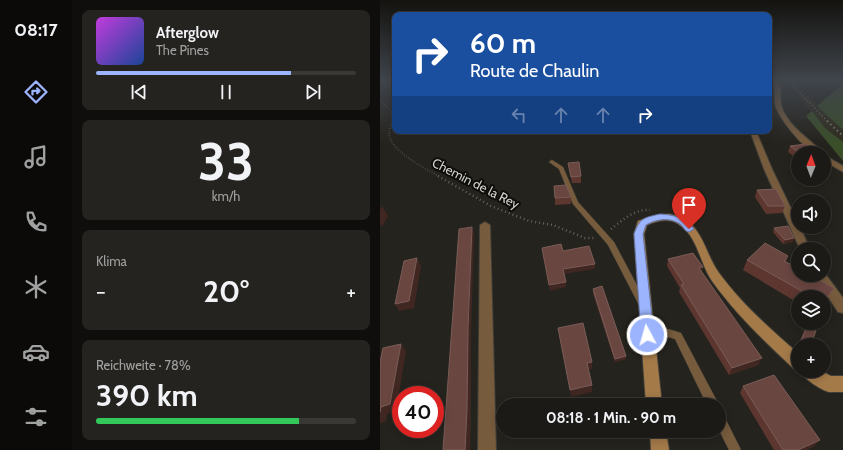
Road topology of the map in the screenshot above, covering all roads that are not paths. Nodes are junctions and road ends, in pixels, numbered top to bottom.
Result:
1 (778, 101) edge
2 (754, 134) edge
3 (812, 146) edge
4 (552, 162) dead end
5 (831, 162) edge
6 (843, 170) edge
7 (484, 225) dead end
8 (802, 242) edge
9 (825, 282) edge
10 (645, 308) junction
11 (843, 308) edge
12 (647, 335) junction
13 (791, 356) edge
14 (819, 378) edge
15 (843, 384) edge
16 (653, 398) edge
17 (709, 398) edge
18 (726, 432) edge
19 (659, 438) edge
20 (487, 450) edge
21 (660, 450) edge
22 (735, 450) edge

1 - 3 street
2 - 8 street
4 - 10 lane
5 - 6 street
7 - 20 street
9 - 11 street
10 - 12 street
10 - 13 street
12 - 16 street
12 - 17 lane
14 - 15 street
18 - 22 lane
19 - 21 street

